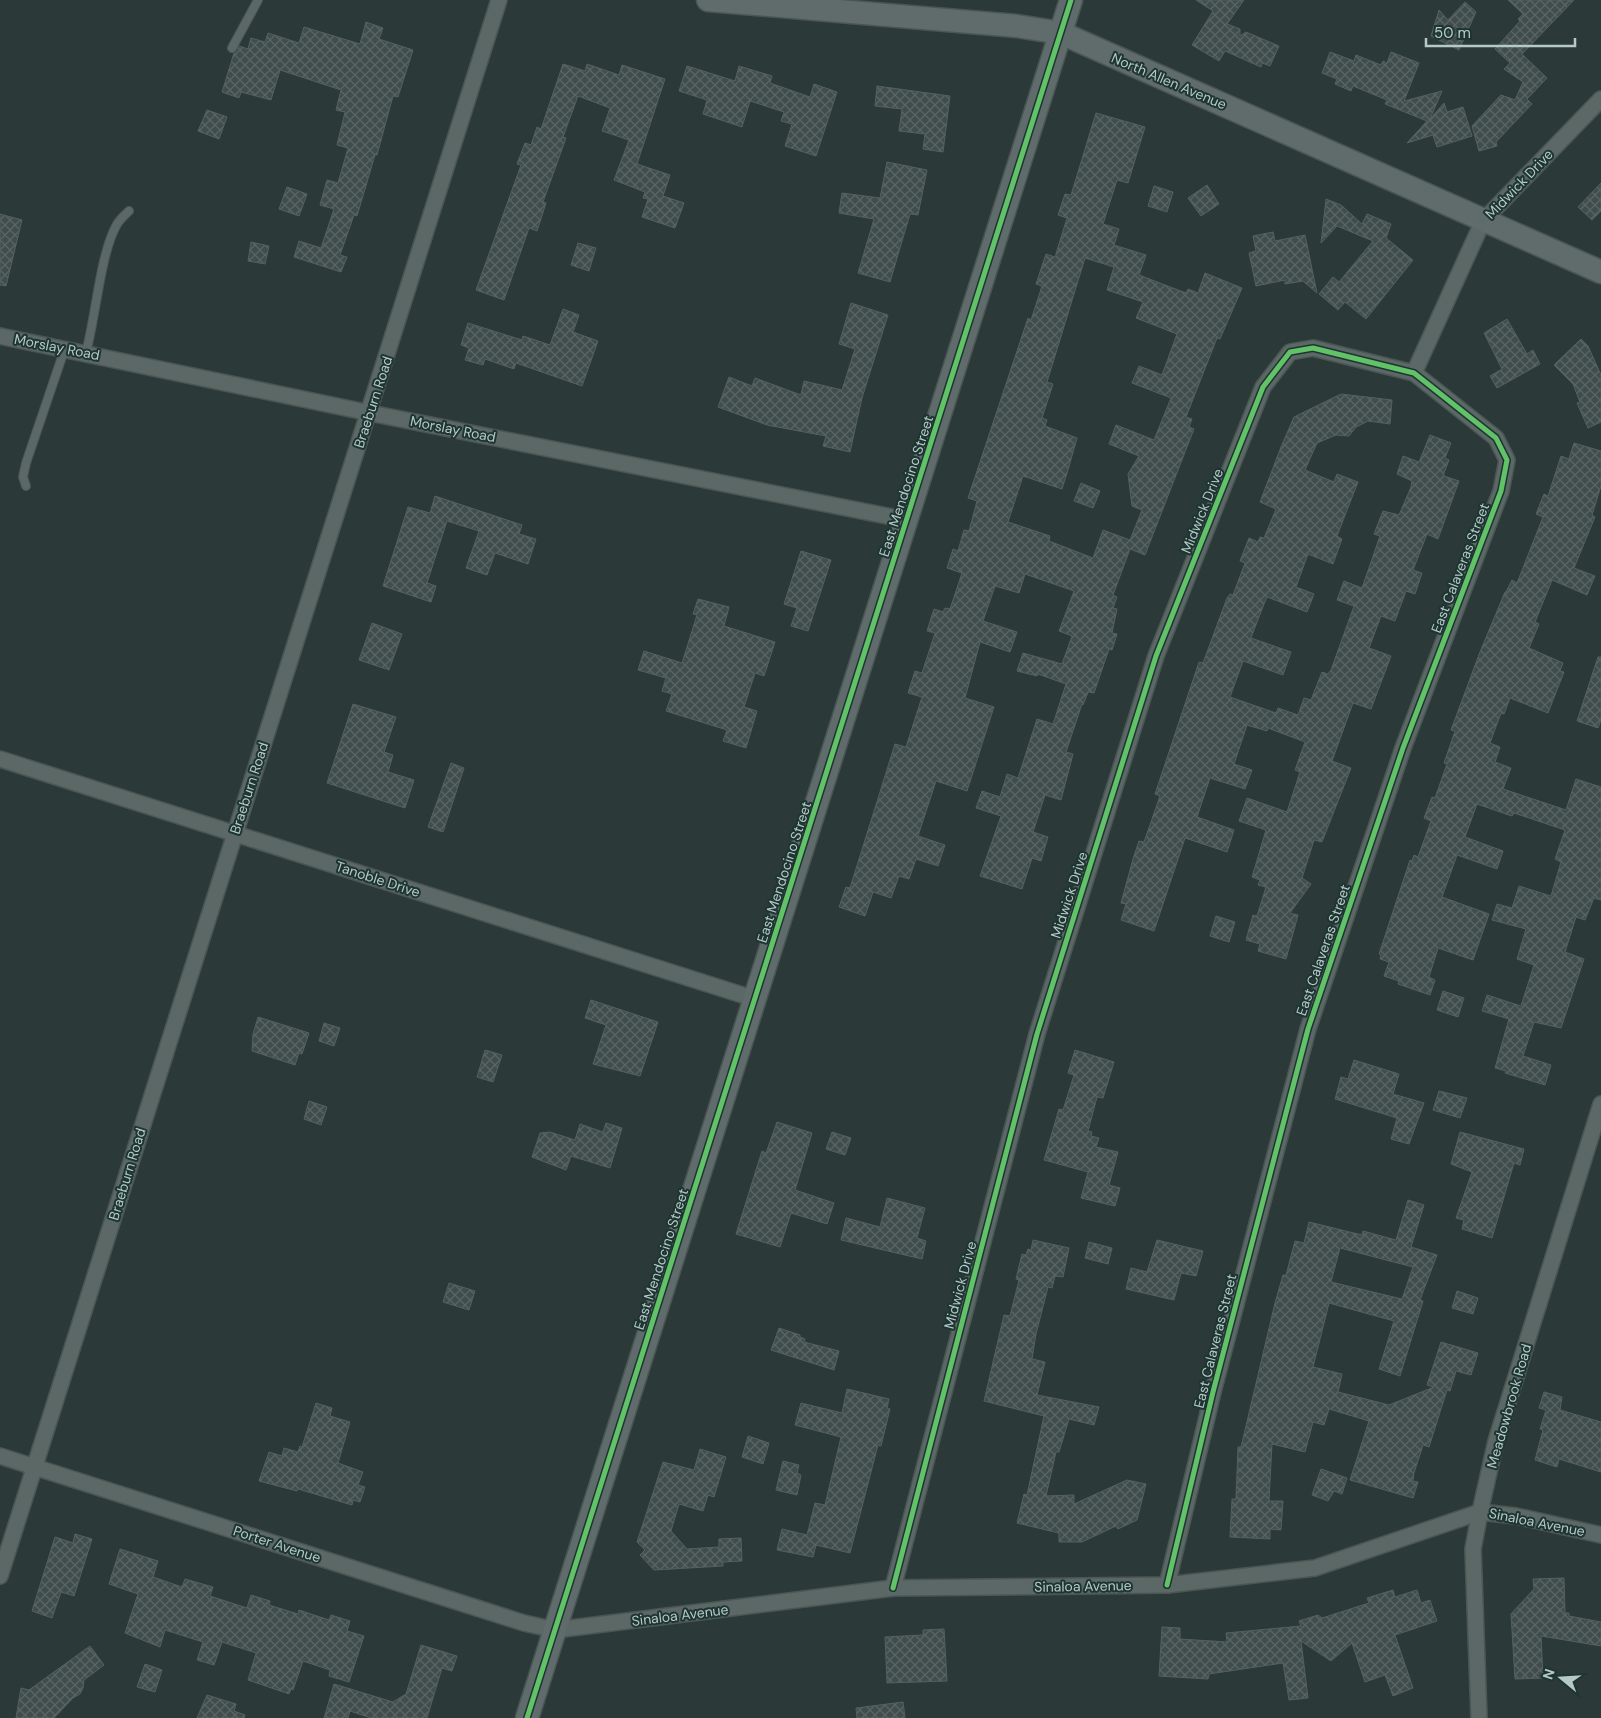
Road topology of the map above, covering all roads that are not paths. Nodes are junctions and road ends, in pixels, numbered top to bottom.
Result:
1 (258, 0) edge
2 (499, 0) edge
3 (708, 0) edge
4 (1071, 0) edge
5 (1061, 34) junction
6 (232, 48) dead end
7 (1601, 99) edge
8 (129, 212) dead end
9 (1483, 221) junction
10 (1601, 272) edge
11 (0, 336) edge
12 (65, 348) junction
13 (86, 352) junction
14 (1414, 373) junction
15 (370, 413) junction
16 (26, 486) dead end
17 (908, 520) junction
18 (0, 759) edge
19 (234, 833) junction
20 (755, 999) junction
21 (1601, 1104) edge
22 (0, 1456) edge
23 (35, 1467) junction
24 (1480, 1512) junction
25 (1601, 1535) edge
26 (0, 1576) edge
27 (1167, 1585) junction
28 (893, 1588) junction
29 (555, 1630) junction
30 (527, 1718) edge
31 (1479, 1718) edge

1 - 6 lane
2 - 15 street, Braeburn Road
3 - 5 street, North Allen Avenue
4 - 5 street, East Mendocino Street
5 - 9 street, North Allen Avenue
5 - 17 street, East Mendocino Street
7 - 9 street, Midwick Drive
8 - 13 lane
9 - 10 street, North Allen Avenue
9 - 14 street, Midwick Drive
11 - 12 street, Morslay Road
12 - 13 street, Morslay Road
12 - 16 lane
13 - 15 street, Morslay Road
14 - 27 street, East Calaveras Street
14 - 28 street, Midwick Drive
15 - 17 street, Morslay Road
15 - 19 street, Braeburn Road
17 - 20 street, East Mendocino Street
18 - 19 street, Tanoble Drive
19 - 20 street, Tanoble Drive
19 - 23 street, Braeburn Road
20 - 29 street, East Mendocino Street
21 - 24 street, Meadowbrook Road
22 - 23 street, Porter Avenue
23 - 26 street, Braeburn Road
23 - 29 street, Porter Avenue
24 - 25 street, Sinaloa Avenue
24 - 27 street, Sinaloa Avenue
24 - 31 street, Meadowbrook Road
27 - 28 street, Sinaloa Avenue
28 - 29 street, Sinaloa Avenue
29 - 30 street, East Mendocino Street

